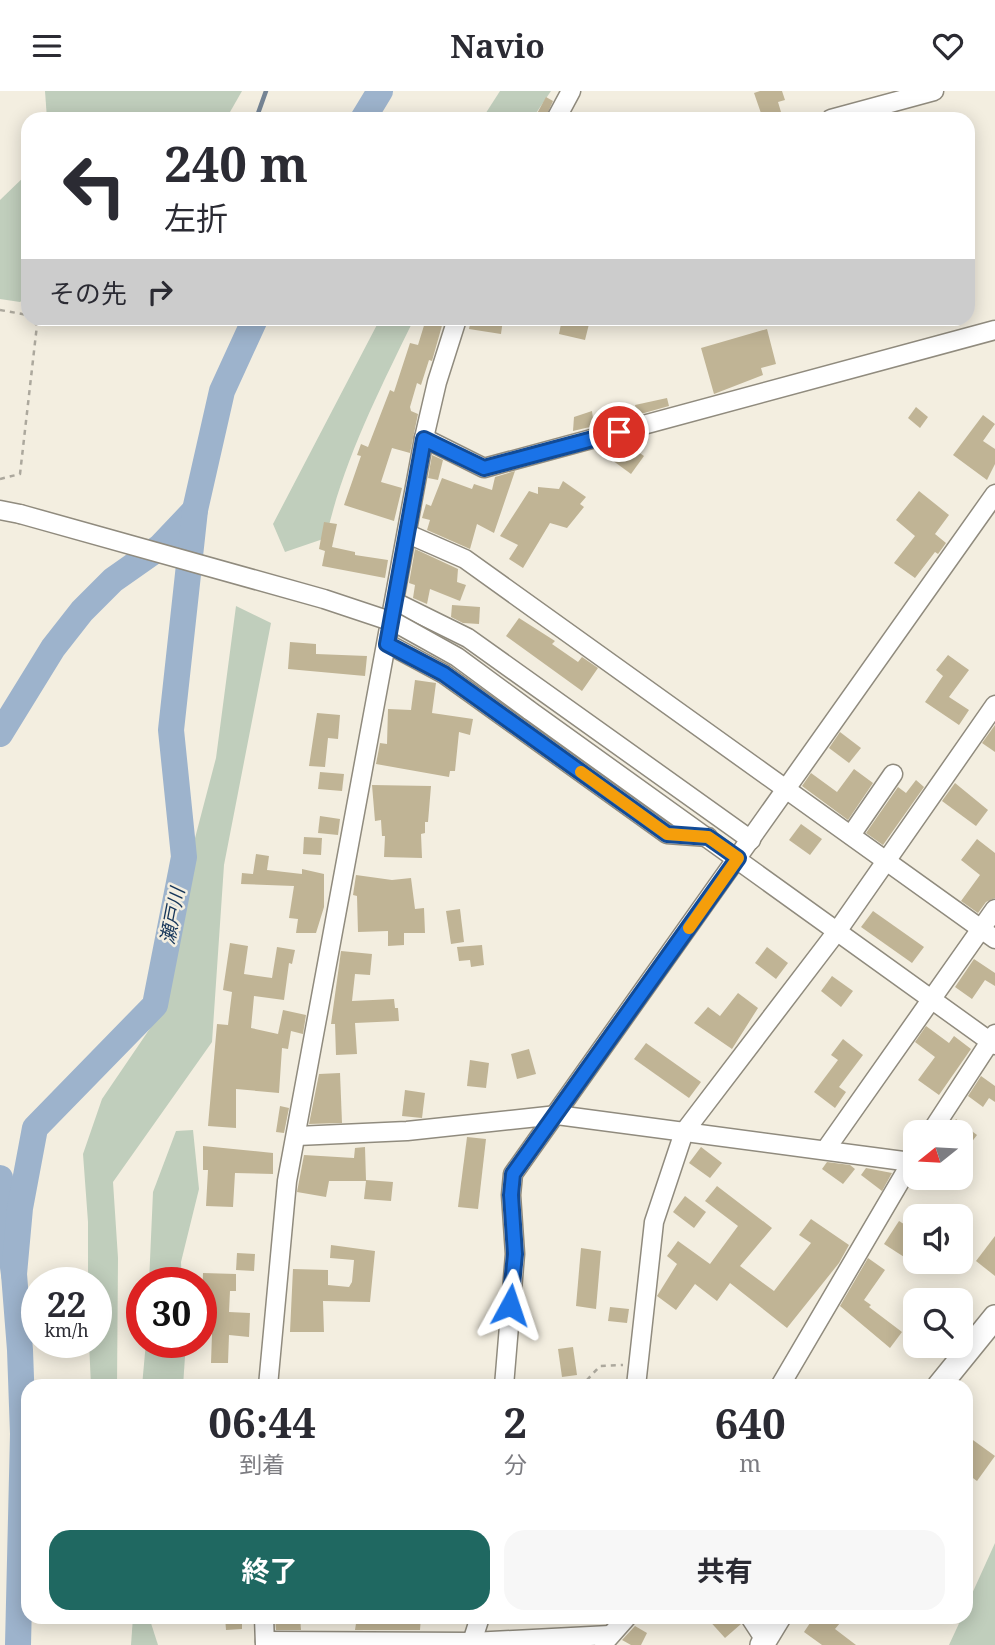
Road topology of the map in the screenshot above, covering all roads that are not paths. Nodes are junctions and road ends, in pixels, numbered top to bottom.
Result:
1 (571, 91) edge
2 (934, 91) edge
3 (560, 112) edge
4 (857, 112) edge
5 (455, 326) edge
6 (995, 330) edge
7 (424, 439) junction
8 (995, 494) edge
9 (0, 510) edge
10 (408, 534) junction
11 (395, 602) junction
12 (387, 644) junction
13 (995, 705) edge
14 (893, 774) dead end
15 (787, 789) junction
16 (851, 835) junction
17 (708, 837) junction
18 (751, 840) junction
19 (738, 858) junction
20 (885, 860) junction
21 (995, 909) edge
22 (838, 930) junction
23 (988, 933) edge
24 (933, 998) junction
25 (993, 1040) edge
26 (557, 1115) junction
27 (939, 1120) edge
28 (684, 1132) junction
29 (297, 1136) junction
30 (826, 1149) junction
31 (903, 1158) edge
32 (903, 1176) edge
33 (995, 1317) edge
34 (269, 1379) edge
35 (505, 1379) edge
36 (636, 1379) edge
37 (784, 1379) edge
38 (945, 1379) edge
39 (264, 1624) edge
40 (478, 1624) edge
41 (621, 1624) edge
42 (754, 1624) edge
43 (775, 1624) edge
44 (606, 1640) edge
45 (265, 1643) edge
46 (763, 1643) edge
47 (471, 1644) edge

1 - 3 street
2 - 4 street
5 - 7 street
6 - 7 street
7 - 10 street
8 - 15 street
9 - 17 street, bridge
10 - 11 street
10 - 15 street
11 - 12 street
11 - 18 street
12 - 17 street
12 - 29 street
13 - 20 street
14 - 16 street
15 - 16 street
15 - 18 street
16 - 20 street
17 - 19 street
18 - 19 street
19 - 22 street
19 - 26 street
20 - 22 street
20 - 23 street
21 - 23 street
22 - 24 street
22 - 28 street
23 - 24 street
24 - 25 street
24 - 30 street
25 - 27 street
26 - 28 street
26 - 29 street
26 - 35 street
28 - 30 street
28 - 36 street
29 - 34 street
30 - 31 street
32 - 37 street
33 - 38 main road
39 - 45 street
40 - 47 street
41 - 44 street
42 - 46 street
43 - 46 main road
44 - 47 street
45 - 47 street

